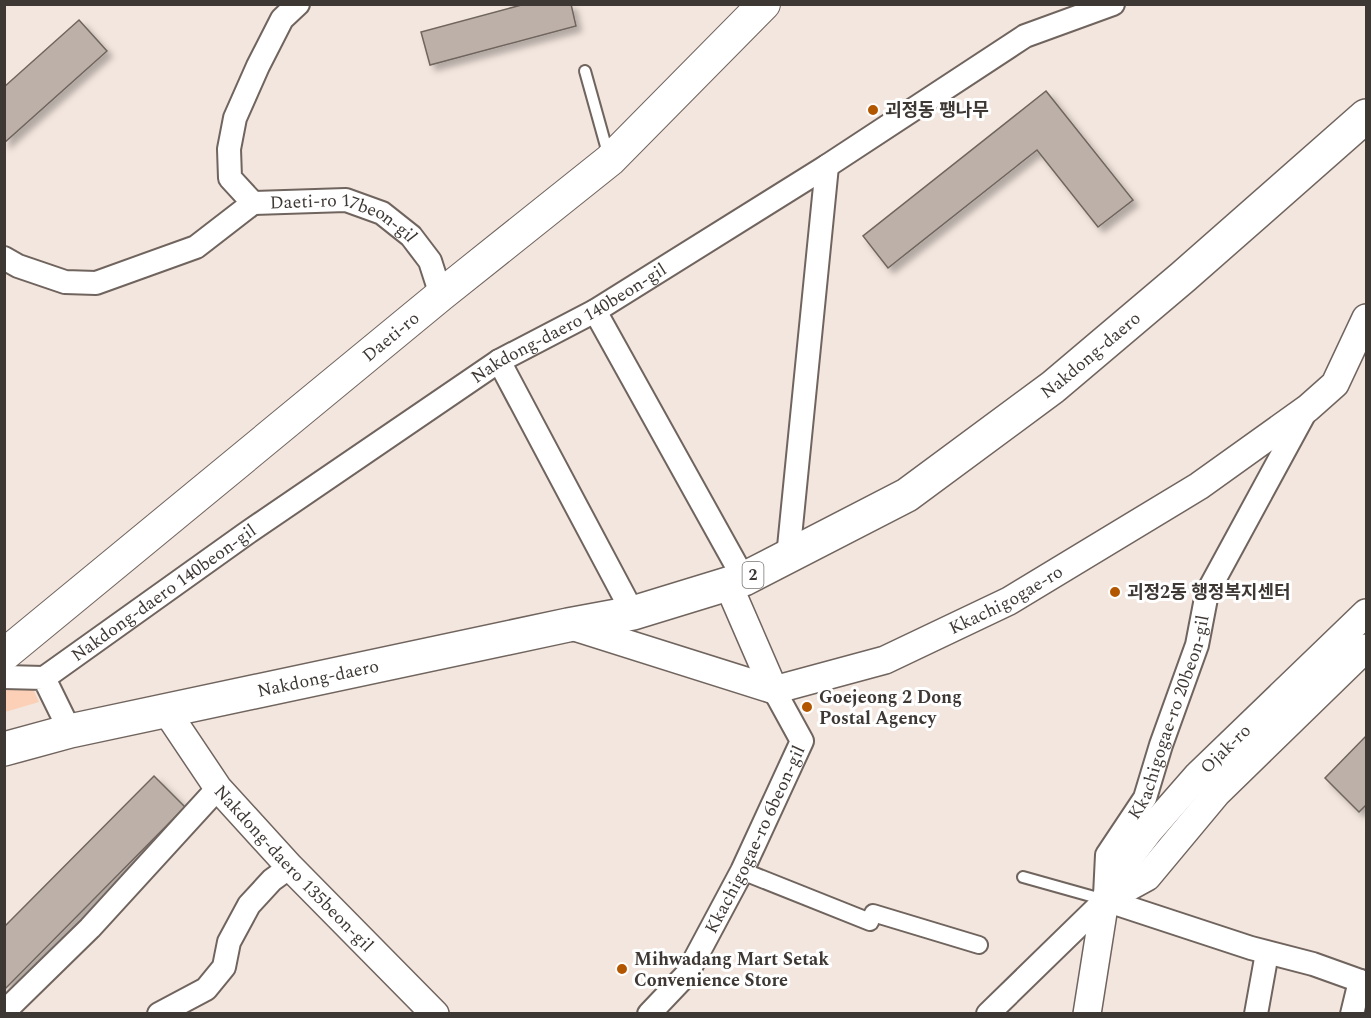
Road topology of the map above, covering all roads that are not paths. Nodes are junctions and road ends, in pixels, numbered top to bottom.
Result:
1 (297, 4) edge
2 (764, 4) edge
3 (1113, 4) edge
4 (585, 71) dead end
5 (1366, 116) edge
6 (610, 160) junction
7 (827, 166) junction
8 (253, 203) junction
9 (4, 258) edge
10 (441, 295) junction
11 (595, 311) junction
12 (1366, 318) edge
13 (499, 361) junction
14 (1308, 408) junction
15 (788, 557) junction
16 (736, 581) junction
17 (633, 613) junction
18 (1366, 613) edge
19 (568, 625) junction
20 (1366, 648) edge
21 (4, 655) edge
22 (4, 677) edge
23 (44, 678) junction
24 (774, 690) junction
25 (167, 712) junction
26 (70, 731) junction
27 (4, 749) edge
28 (218, 788) junction
29 (290, 867) junction
30 (742, 871) junction
31 (1023, 877) dead end
32 (1105, 900) junction
33 (979, 945) dead end
34 (1268, 953) junction
35 (1363, 982) edge
36 (4, 1012) edge
37 (159, 1014) edge
38 (435, 1014) edge
39 (649, 1014) edge
40 (988, 1014) edge
41 (1087, 1014) edge
42 (1256, 1014) edge
43 (1352, 1014) edge

1 - 8 street, Daeti-ro 17beon-gil
2 - 6 main road, Daeti-ro
3 - 7 street, Nakdong-daero 140beon-gil
4 - 6 lane
5 - 15 main road, Nakdong-daero / 2
6 - 10 main road, Daeti-ro
7 - 11 street, Nakdong-daero 140beon-gil
7 - 15 street
8 - 9 street
8 - 10 street, Daeti-ro 17beon-gil
10 - 21 main road, Daeti-ro
11 - 13 street, Nakdong-daero 140beon-gil
11 - 16 street
12 - 14 street, Kkachigogae-ro
13 - 17 street
13 - 23 street, Nakdong-daero 140beon-gil
14 - 24 street, Kkachigogae-ro
14 - 32 street, Kkachigogae-ro 20beon-gil
15 - 16 main road, Nakdong-daero / 2
16 - 17 main road, Nakdong-daero / 2
16 - 24 street
17 - 19 main road, Nakdong-daero / 2
18 - 32 street, Ojak-ro
19 - 24 street
19 - 25 main road, Nakdong-daero / 2
20 - 32 street, Ojak-ro
22 - 23 street
23 - 26 street
24 - 30 street, Kkachigogae-ro 6beon-gil
25 - 26 main road, Nakdong-daero / 2
25 - 28 street, Nakdong-daero 135beon-gil
26 - 27 main road, Nakdong-daero / 2
28 - 29 street, Nakdong-daero 135beon-gil
28 - 36 street
29 - 37 street
29 - 38 street, Nakdong-daero 135beon-gil
30 - 33 street
30 - 39 street, Kkachigogae-ro 6beon-gil
31 - 32 lane
32 - 34 street
32 - 40 street
32 - 41 street, Ojak-ro
34 - 35 street
34 - 42 street
35 - 43 street

